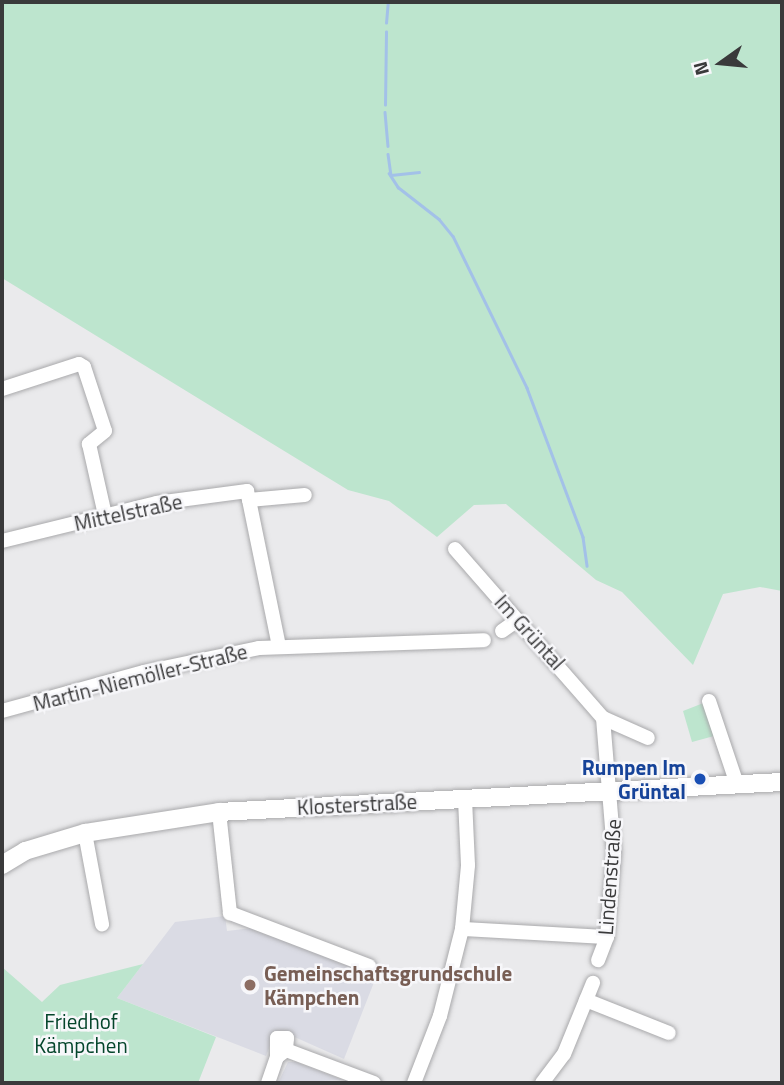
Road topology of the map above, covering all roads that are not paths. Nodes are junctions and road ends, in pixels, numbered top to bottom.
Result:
1 (2, 389) edge
2 (304, 495) dead end
3 (249, 500) junction
4 (105, 515) junction
5 (2, 541) edge
6 (455, 549) dead end
7 (519, 620) junction
8 (502, 631) dead end
9 (484, 640) dead end
10 (279, 646) junction
11 (709, 701) dead end
12 (2, 711) edge
13 (603, 718) junction
14 (648, 738) dead end
15 (782, 782) edge
16 (729, 784) junction
17 (611, 792) junction
18 (465, 799) junction
19 (219, 812) junction
20 (85, 833) junction
21 (2, 864) edge
22 (102, 925) dead end
23 (462, 929) junction
24 (607, 937) junction
25 (598, 960) dead end
26 (369, 966) dead end
27 (593, 983) dead end
28 (586, 1000) junction
29 (669, 1033) dead end
30 (268, 1083) edge
31 (374, 1083) edge
32 (414, 1083) edge
33 (542, 1083) edge

1 - 4 street
2 - 3 street, Mittelstraße
3 - 4 street, Mittelstraße
3 - 10 street
4 - 5 street, Mittelstraße
6 - 7 street, Im Grüntal
7 - 8 street
7 - 13 street, Im Grüntal
9 - 10 street, Martin-Niemöller-Straße
10 - 12 street, Martin-Niemöller-Straße
11 - 16 street
13 - 14 street, Im Grüntal
13 - 17 street
15 - 16 main road, Klosterstraße
16 - 17 main road, Klosterstraße
17 - 18 main road, Klosterstraße
17 - 24 street, Lindenstraße
18 - 19 main road, Klosterstraße
18 - 23 street
19 - 20 main road, Klosterstraße
19 - 26 street
20 - 21 main road, Klosterstraße
20 - 22 street
23 - 24 street
23 - 32 street
24 - 25 street, Lindenstraße
27 - 28 street
28 - 29 street
28 - 33 street
30 - 31 street

